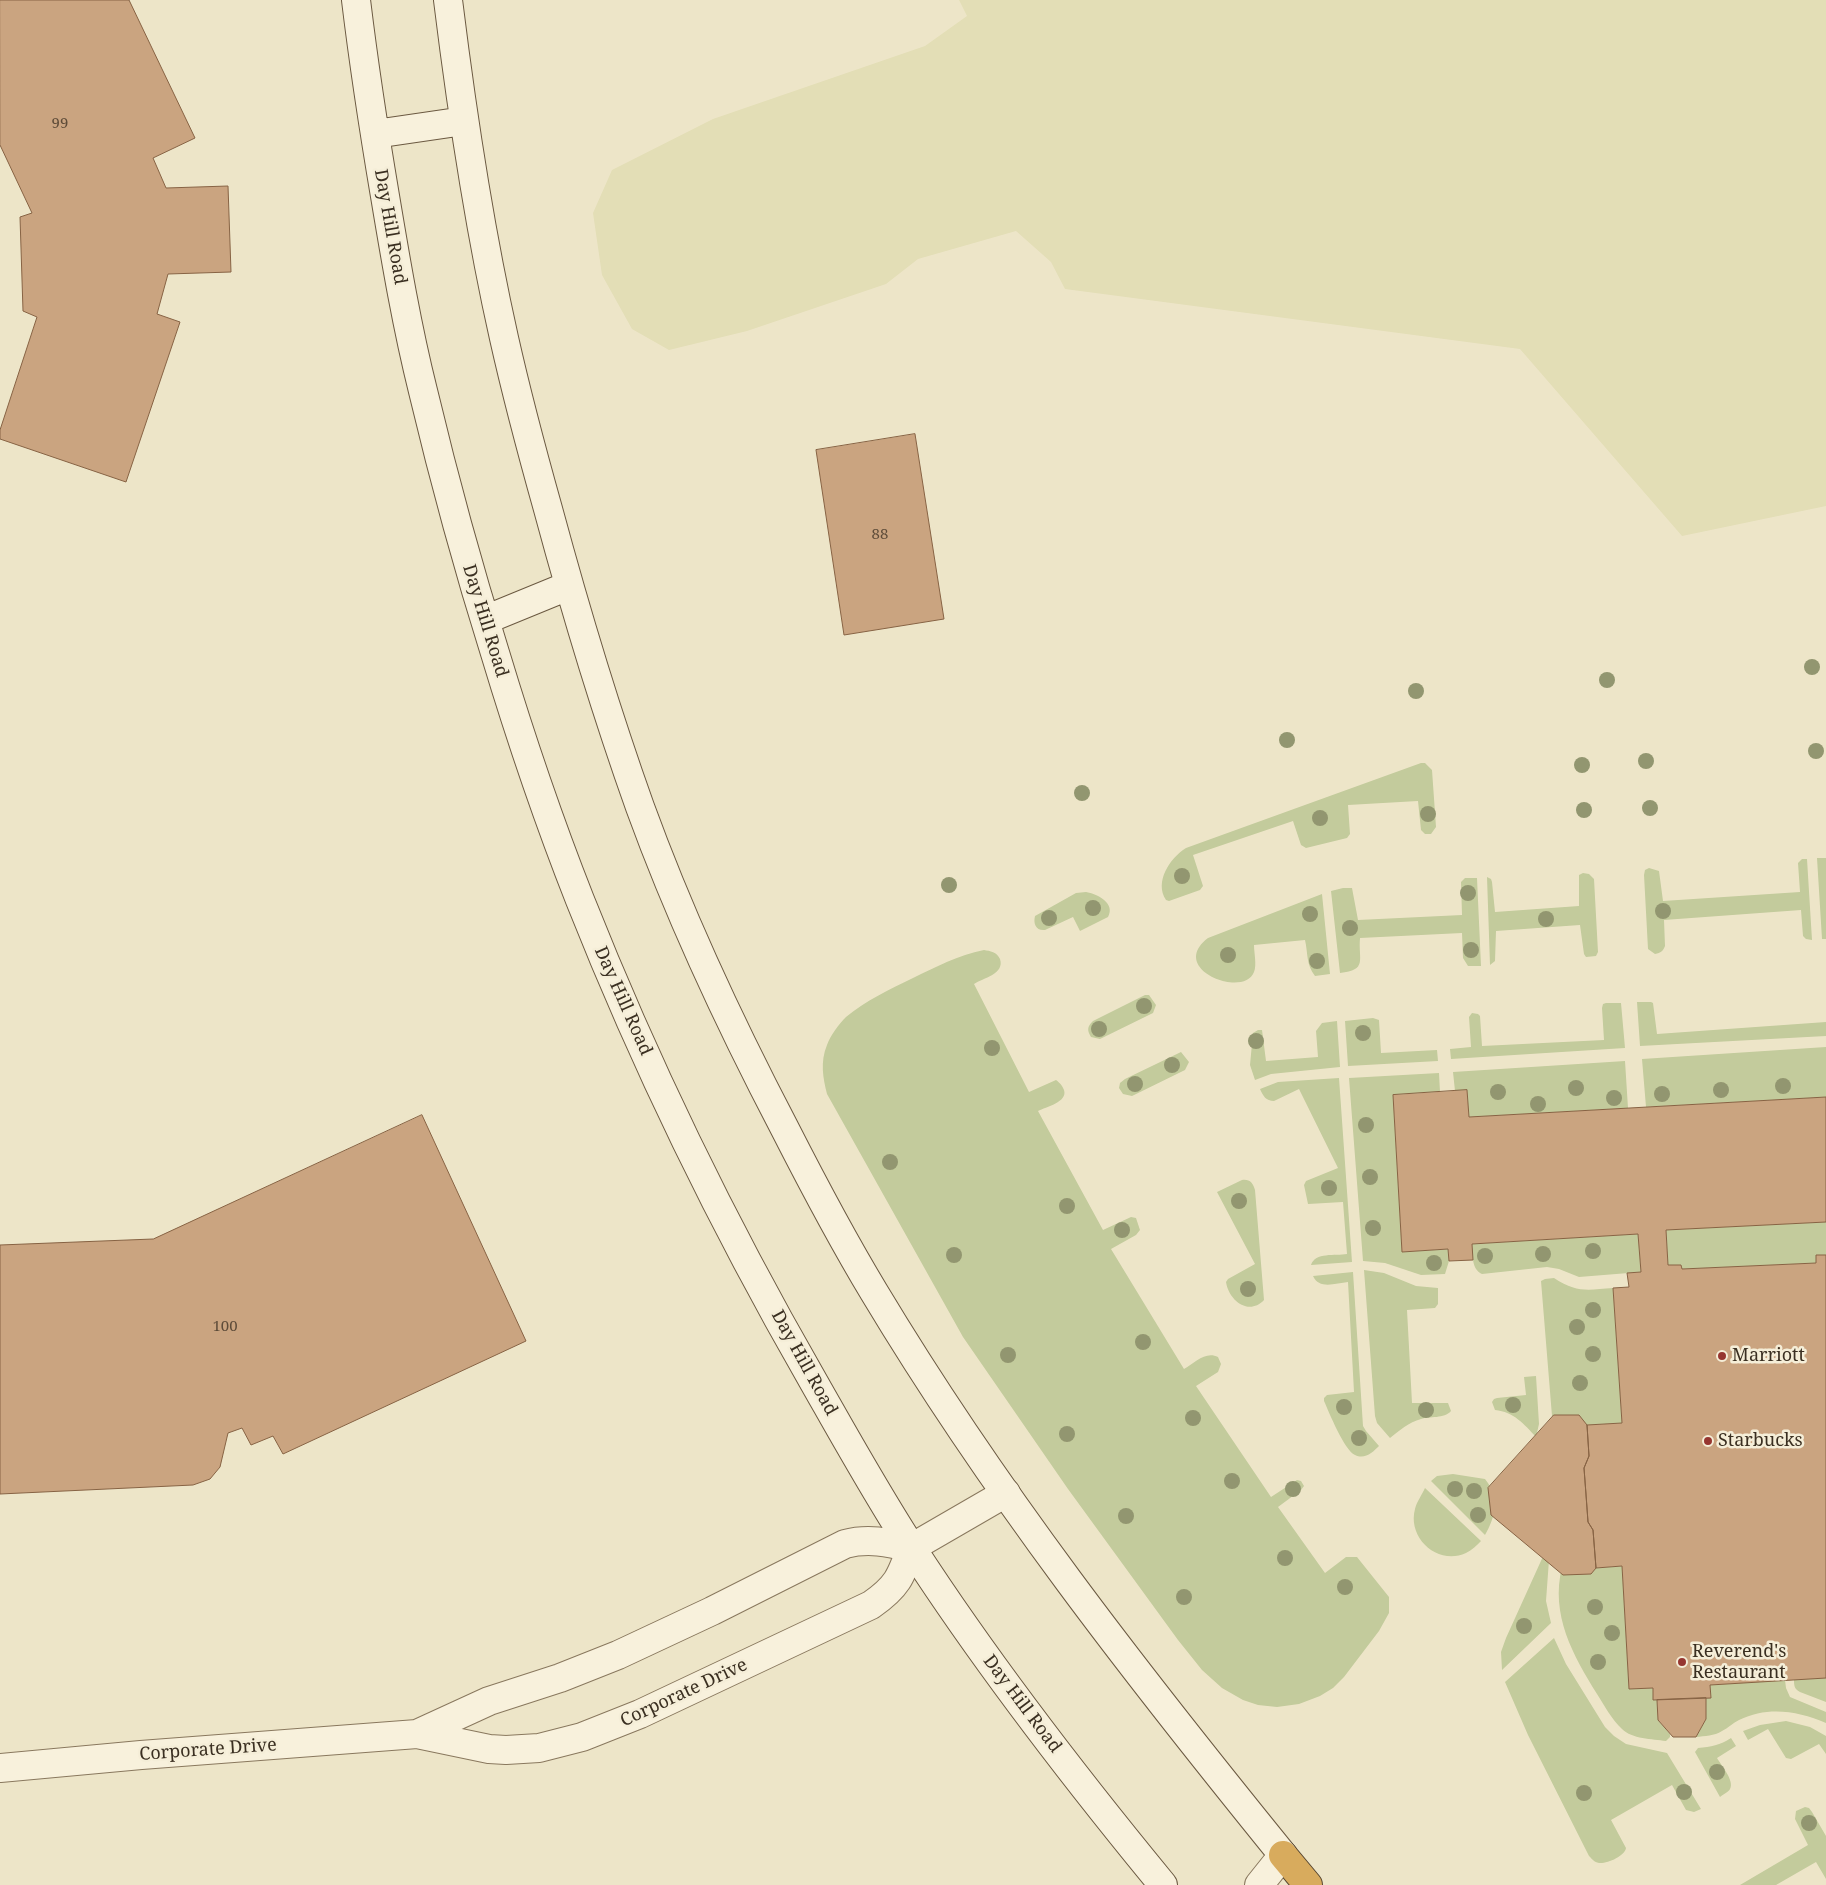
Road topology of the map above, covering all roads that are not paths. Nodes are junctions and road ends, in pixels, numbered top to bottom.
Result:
1 (356, 0) edge
2 (448, 0) edge
3 (464, 121) junction
4 (374, 134) junction
5 (568, 586) junction
6 (485, 620) junction
7 (1006, 1493) junction
8 (911, 1548) junction
9 (417, 1734) junction
10 (0, 1768) edge
11 (1283, 1855) junction
12 (1163, 1885) edge
13 (1259, 1885) edge
14 (1308, 1885) edge

1 - 4 main road, Day Hill Road
2 - 3 main road
3 - 4 main road
3 - 5 main road
4 - 6 main road, Day Hill Road
5 - 6 main road
5 - 7 main road
6 - 8 main road, Day Hill Road
7 - 8 main road
7 - 11 main road
8 - 9 main road, Corporate Drive
8 - 9 main road, Corporate Drive
8 - 12 main road, Day Hill Road
9 - 10 main road, Corporate Drive
11 - 13 main road
11 - 14 highway

